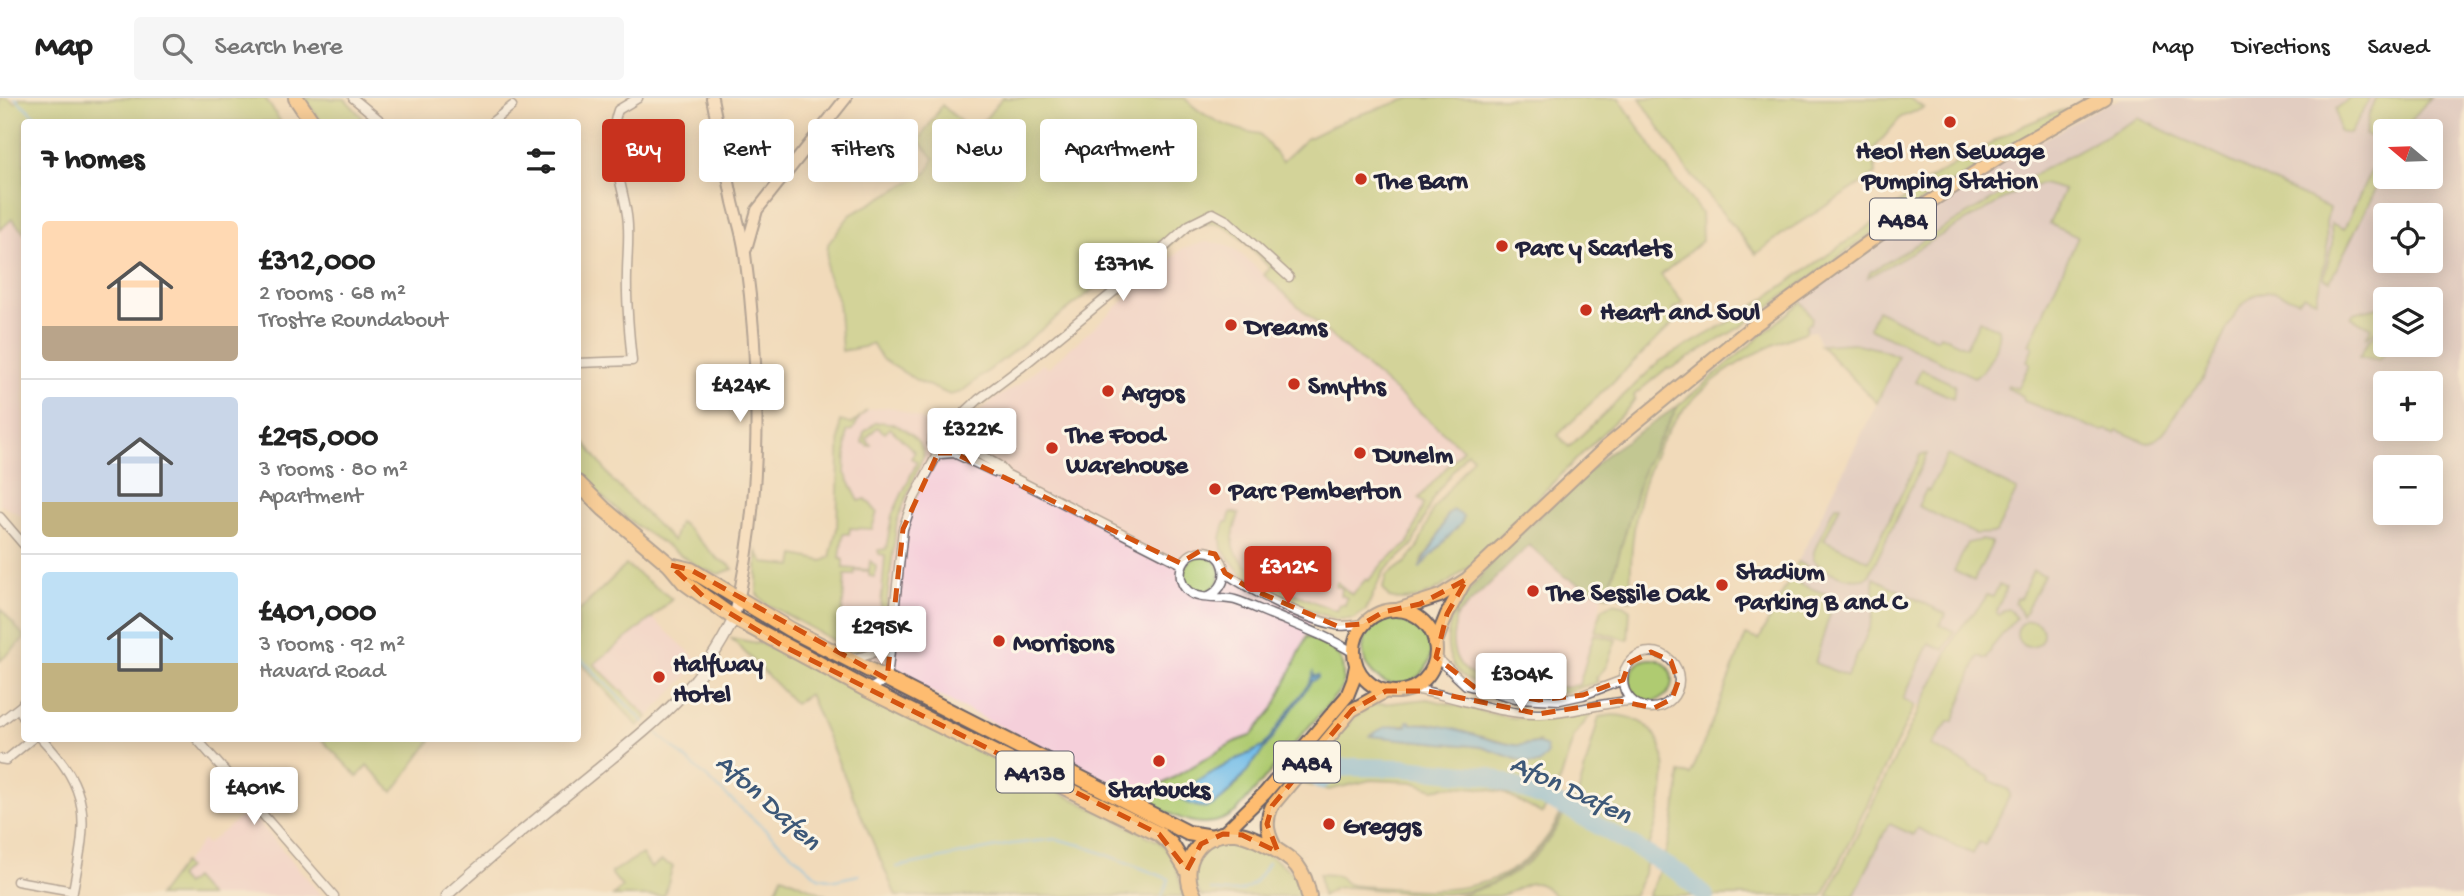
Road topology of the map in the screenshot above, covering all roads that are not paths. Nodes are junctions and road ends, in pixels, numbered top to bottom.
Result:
1 (296, 98) edge
2 (353, 98) edge
3 (638, 98) edge
4 (712, 98) edge
5 (846, 98) edge
6 (2104, 98) edge
7 (512, 106) dead end
8 (310, 119) edge
9 (378, 119) edge
10 (496, 119) edge
11 (732, 199) junction
12 (757, 210) junction
13 (745, 252) junction
14 (1289, 277) dead end
15 (581, 363) edge
16 (954, 429) junction
17 (960, 442) junction
18 (939, 453) junction
19 (954, 453) junction
20 (1006, 474) junction
21 (581, 485) edge
22 (0, 517) edge
23 (21, 542) edge
24 (1182, 564) junction
25 (670, 565) junction
26 (1226, 573) junction
27 (1467, 579) junction
28 (1209, 596) junction
29 (738, 598) junction
30 (1397, 610) junction
31 (734, 618) junction
32 (1363, 624) junction
33 (892, 632) junction
34 (1435, 644) junction
35 (1436, 657) junction
36 (846, 658) junction
37 (1355, 659) junction
38 (887, 679) junction
39 (1623, 680) junction
40 (1412, 689) junction
41 (868, 690) junction
42 (1385, 691) junction
43 (1632, 701) junction
44 (21, 705) edge
45 (0, 722) edge
46 (28, 742) edge
47 (44, 742) edge
48 (199, 742) edge
49 (0, 759) edge
50 (1218, 836) junction
51 (1278, 852) junction
52 (1187, 870) junction
53 (17, 881) dead end
54 (72, 893) edge
55 (334, 896) edge
56 (446, 896) edge
57 (1194, 896) edge
58 (1309, 896) edge

1 - 8 highway
2 - 9 street
3 - 15 street
4 - 11 main road
5 - 12 main road
6 - 27 main road, A484
7 - 10 street
11 - 12 main road
11 - 13 main road
12 - 13 main road
13 - 29 main road
14 - 16 street
16 - 17 street
16 - 18 street
17 - 19 street
17 - 20 street
18 - 19 street
18 - 33 street
19 - 20 street
20 - 24 street
21 - 25 highway, A4138
22 - 23 street
24 - 26 street
24 - 28 street
25 - 29 highway, A4138
25 - 31 highway, A4138
26 - 28 street
26 - 32 street
27 - 30 main road, A484
27 - 34 main road, A484
28 - 37 street
29 - 31 main road
29 - 36 highway, A4138
30 - 32 main road
30 - 34 main road
31 - 41 highway, A4138
31 - 56 street
32 - 37 main road
33 - 36 street
33 - 38 street
34 - 35 main road
35 - 39 street
35 - 40 main road
36 - 38 highway, A4138
37 - 42 main road
37 - 50 main road, A484
38 - 41 street
38 - 50 highway, A4138
39 - 43 street
39 - 43 street
40 - 42 main road
40 - 43 street
41 - 52 highway, A4138
42 - 51 main road, A484
44 - 45 street
46 - 49 street
47 - 54 street
48 - 55 street
50 - 51 highway
50 - 52 highway
51 - 58 highway
52 - 57 highway
53 - 54 street

